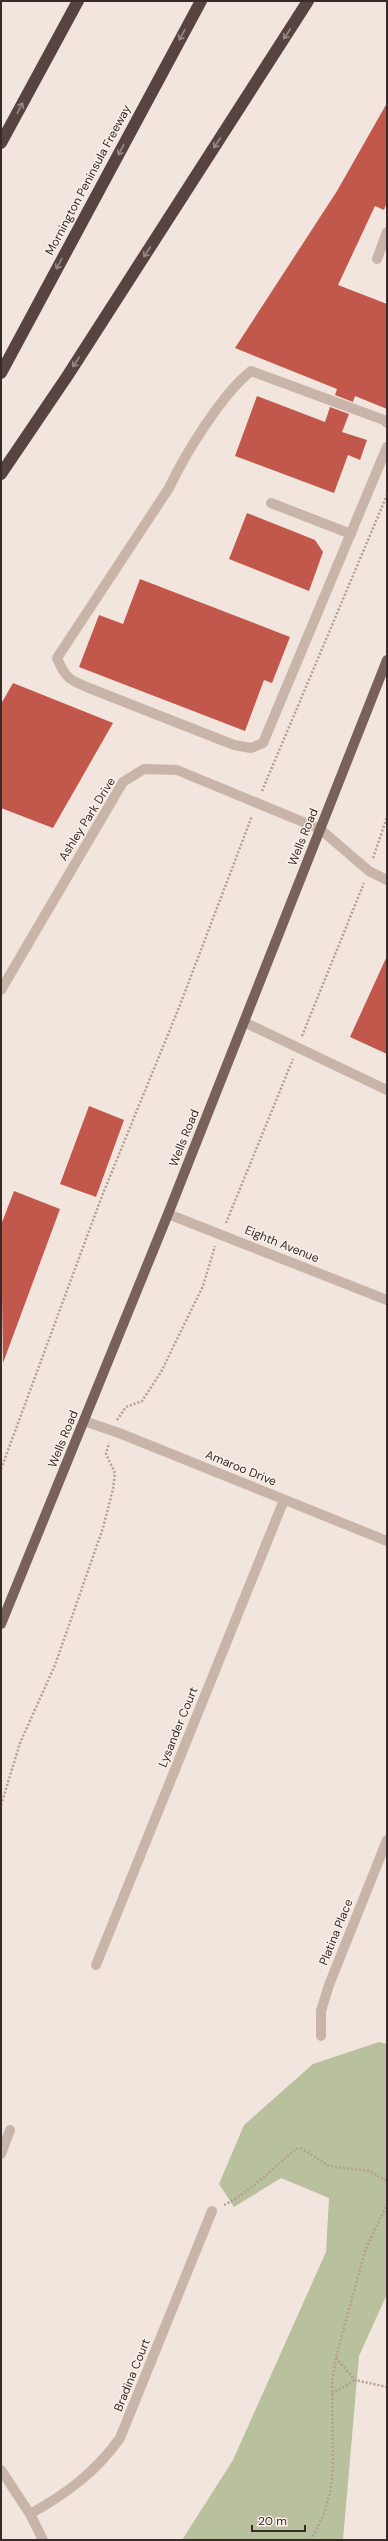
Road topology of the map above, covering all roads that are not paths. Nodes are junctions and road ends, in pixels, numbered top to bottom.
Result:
1 (78, 1) edge
2 (201, 1) edge
3 (308, 1) edge
4 (1, 143) edge
5 (387, 232) edge
6 (377, 259) dead end
7 (1, 373) edge
8 (387, 423) edge
9 (387, 447) edge
10 (1, 474) edge
11 (270, 503) dead end
12 (351, 534) junction
13 (387, 660) edge
14 (320, 829) junction
15 (387, 880) edge
16 (1, 990) edge
17 (244, 1022) junction
18 (387, 1090) edge
19 (168, 1214) junction
20 (387, 1300) edge
21 (84, 1421) junction
22 (284, 1500) junction
23 (387, 1541) edge
24 (1, 1624) edge
25 (387, 1840) edge
26 (96, 1965) dead end
27 (321, 2036) dead end
28 (10, 2130) dead end
29 (1, 2154) edge
30 (212, 2211) road end
31 (1, 2470) edge
32 (30, 2514) junction
33 (43, 2540) edge

4 -> 1 highway
2 -> 7 highway, Mornington Peninsula Freeway
3 -> 10 highway
5 - 6 street
8 - 12 street
9 - 12 street
11 - 12 street
13 - 14 main road, Wells Road
14 - 15 street, Ashley Park Drive
14 - 16 street, Ashley Park Drive
14 - 17 main road, Wells Road
17 - 18 street
17 - 19 main road, Wells Road
19 - 20 street, Eighth Avenue
19 - 21 main road, Wells Road
21 - 22 street, Amaroo Drive
21 - 24 main road, Wells Road
22 - 23 street, Amaroo Drive
22 - 26 street, Lysander Court
25 - 27 street, Platina Place
28 - 29 street
30 - 32 street, Bradina Court
31 - 32 street
32 - 33 street

